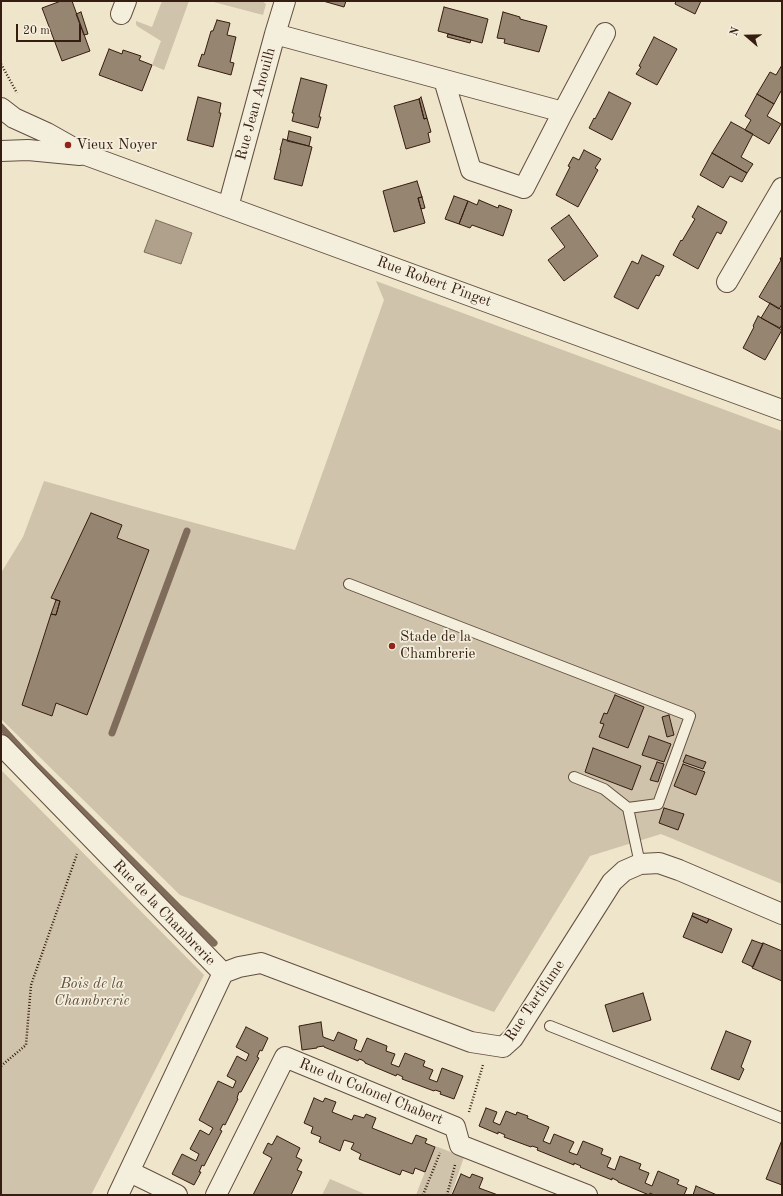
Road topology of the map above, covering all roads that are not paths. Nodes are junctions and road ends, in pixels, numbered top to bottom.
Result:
1 (285, 1) edge
2 (604, 33) dead end
3 (275, 34) junction
4 (444, 80) junction
5 (1, 108) edge
6 (563, 112) junction
7 (1, 151) edge
8 (86, 155) junction
9 (782, 188) edge
10 (228, 207) junction
11 (727, 282) dead end
12 (782, 410) edge
13 (349, 584) dead end
14 (1, 745) edge
15 (574, 777) dead end
16 (628, 808) junction
17 (640, 864) junction
18 (782, 914) edge
19 (223, 973) junction
20 (550, 1026) dead end
21 (782, 1118) edge
22 (130, 1172) junction
23 (118, 1195) edge
24 (177, 1195) edge
25 (216, 1195) edge
26 (587, 1195) edge

1 - 3 street, Rue Jean Anouilh
2 - 6 street
3 - 4 street
3 - 10 street, Rue Jean Anouilh
4 - 6 street
4 - 6 street
5 - 8 street, Rue Robert Pinget
7 - 8 street, Rue Robert Pinget
8 - 10 street, Rue Robert Pinget
9 - 11 street
10 - 12 street, Rue Robert Pinget
13 - 16 lane
14 - 19 street, Rue de la Chambrerie
15 - 16 lane
16 - 17 lane
17 - 18 street, Rue Tartifume
17 - 19 street, Rue Tartifume
19 - 22 street, Rue de la Chambrerie
20 - 21 lane
22 - 23 street, Rue de la Chambrerie
22 - 24 street
25 - 26 street, Rue du Colonel Chabert

